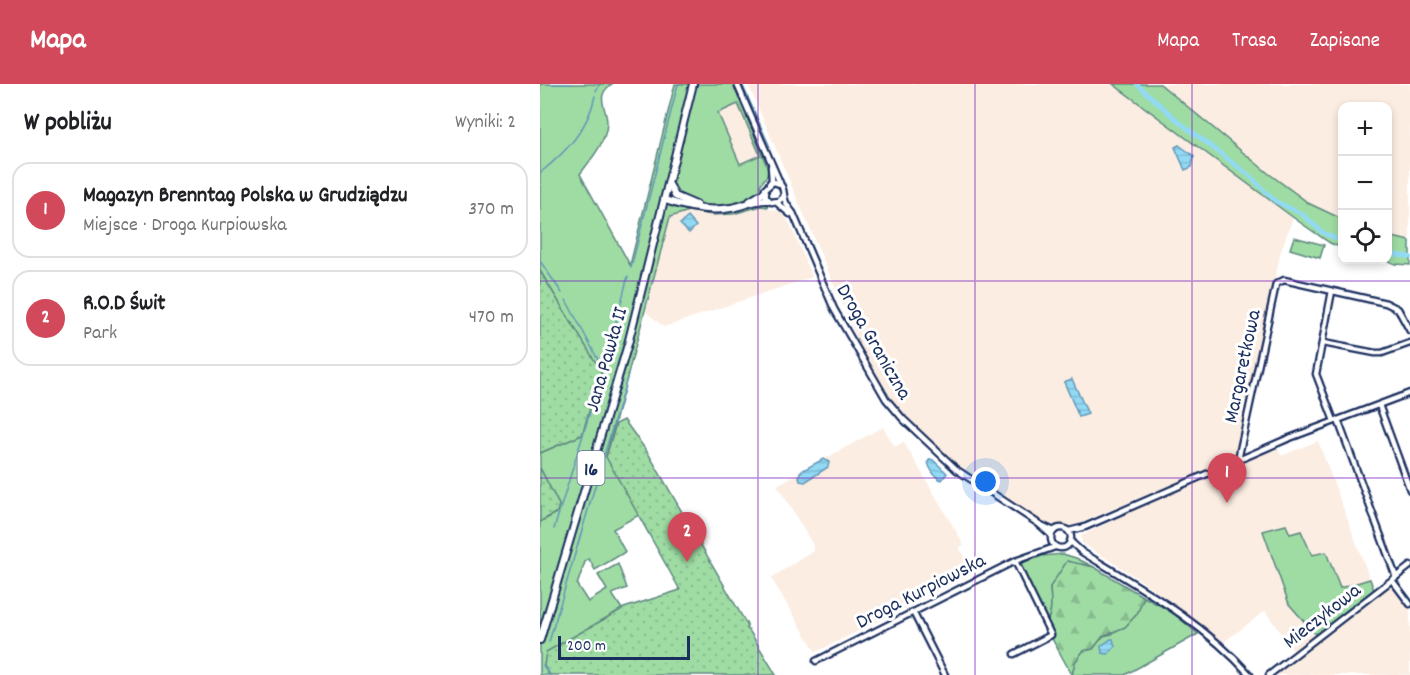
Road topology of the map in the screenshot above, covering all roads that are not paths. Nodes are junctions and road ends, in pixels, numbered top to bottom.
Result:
1 (693, 84) edge
2 (737, 84) edge
3 (770, 160) junction
4 (770, 183) junction
5 (780, 183) junction
6 (669, 184) junction
7 (765, 192) junction
8 (784, 196) junction
9 (665, 200) junction
10 (768, 200) junction
11 (776, 202) junction
12 (744, 204) junction
13 (705, 208) junction
14 (794, 219) junction
15 (1332, 291) junction
16 (1410, 331) edge
17 (1323, 343) junction
18 (1410, 343) edge
19 (1410, 393) edge
20 (1378, 405) junction
21 (1336, 421) junction
22 (1240, 460) junction
23 (1410, 490) edge
24 (1052, 533) junction
25 (1069, 539) junction
26 (1054, 545) junction
27 (1015, 561) junction
28 (1410, 566) edge
29 (1394, 579) junction
30 (1410, 604) edge
31 (913, 612) junction
32 (540, 640) edge
33 (1014, 654) dead end
34 (816, 661) dead end
35 (945, 675) edge
36 (1250, 675) edge
37 (1269, 675) edge

1 - 6 main road, Jana Pawła II / 16
2 - 3 street
3 - 4 street
3 - 5 street
4 - 5 street
4 - 7 street
5 - 8 street
6 - 9 main road, Jana Pawła II / 16
6 - 13 main road
7 - 10 street
7 - 12 main road
8 - 11 street
8 - 14 street, Droga Graniczna
9 - 13 main road
9 - 32 main road, Jana Pawła II / 16
10 - 11 street
10 - 12 main road
11 - 14 street, Droga Graniczna
12 - 13 main road
14 - 24 street, Droga Graniczna
15 - 16 street
15 - 17 street
15 - 22 street, Margaretkowa
17 - 18 street
17 - 21 street
19 - 20 street
20 - 21 street
20 - 23 street
21 - 22 street
21 - 29 street
22 - 25 street
24 - 25 street
24 - 26 street
25 - 26 street
25 - 36 street
26 - 27 street, Droga Kurpiowska
27 - 31 street, Droga Kurpiowska
27 - 33 street
28 - 29 street, Mieczykowa
29 - 30 street
29 - 37 street, Mieczykowa
31 - 34 street, Droga Kurpiowska
31 - 35 street

